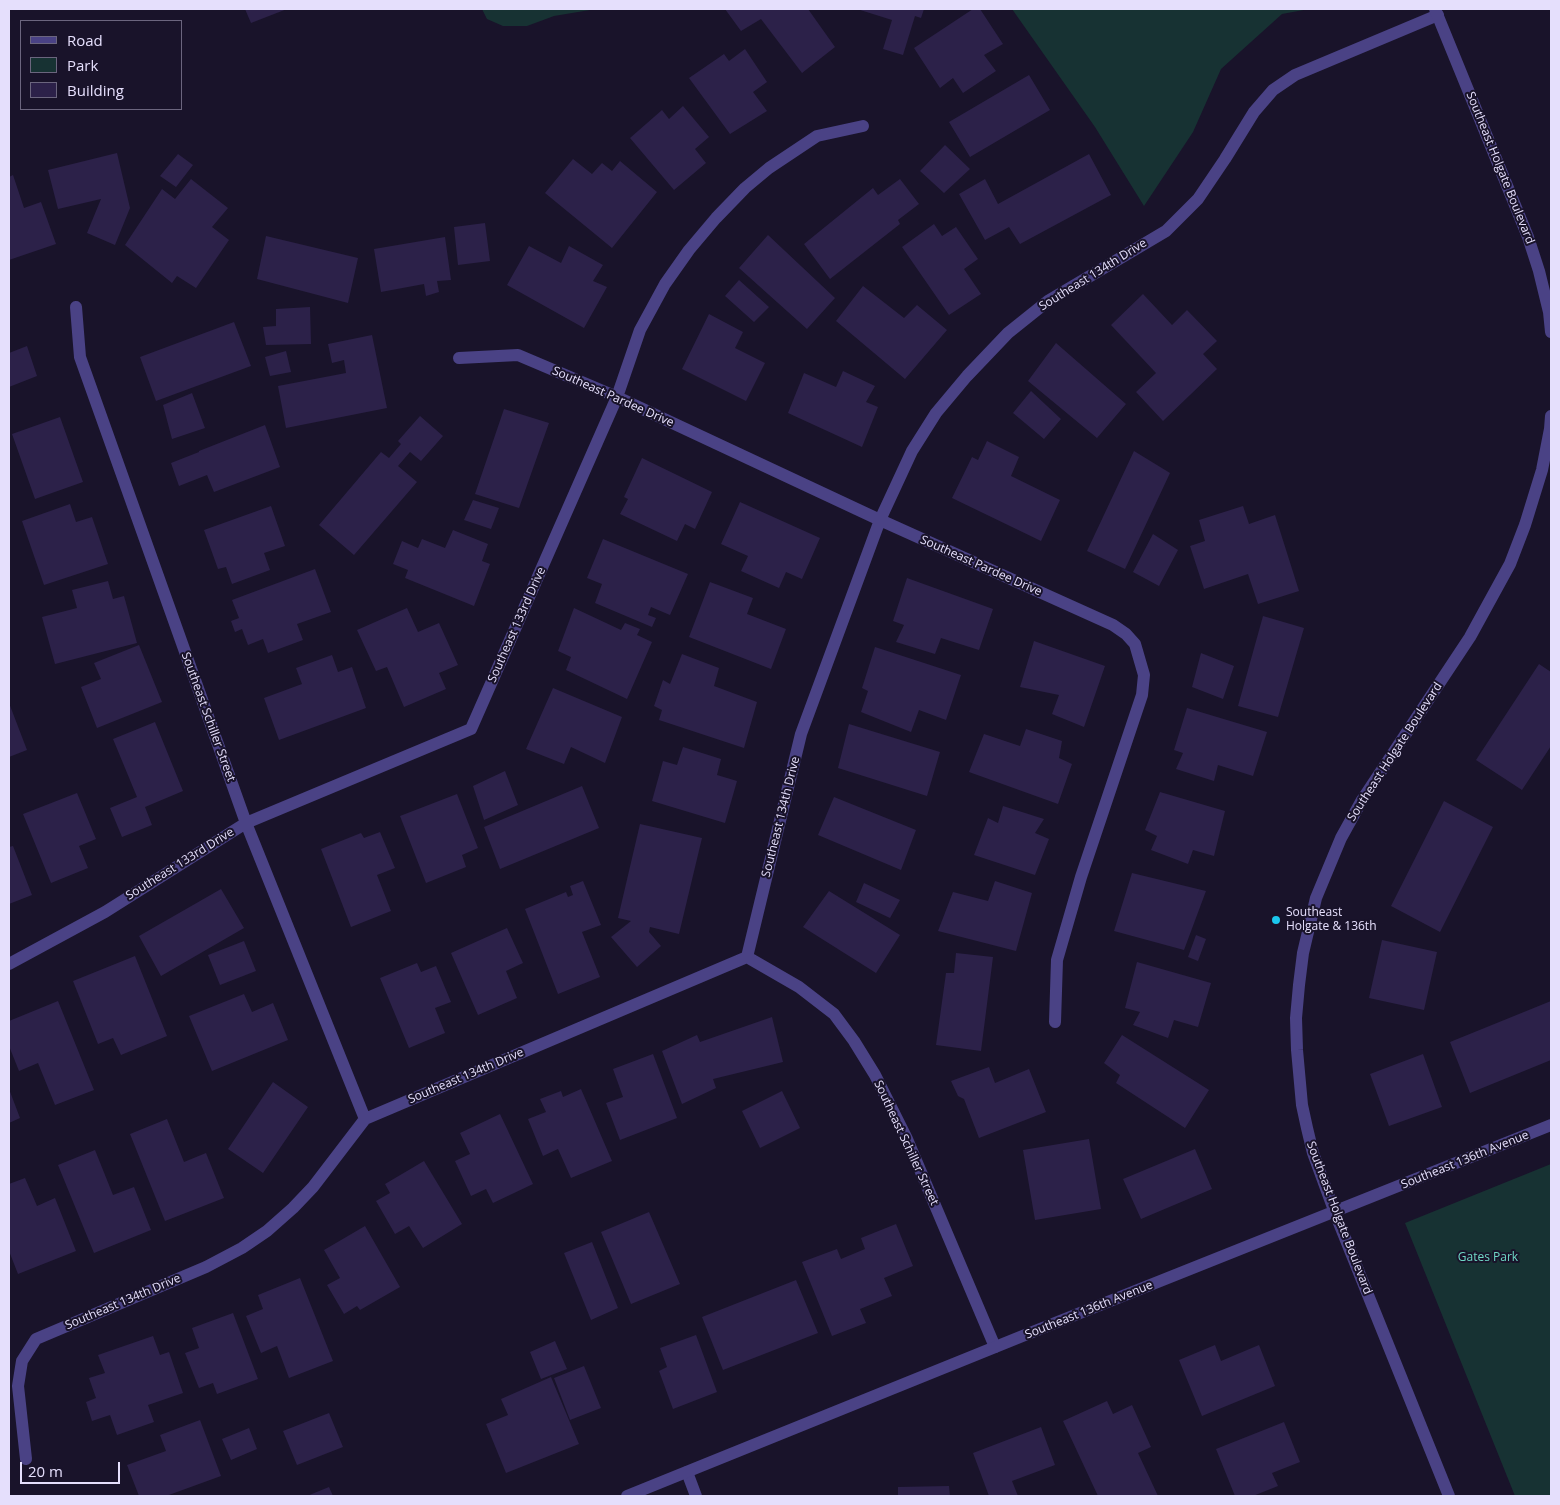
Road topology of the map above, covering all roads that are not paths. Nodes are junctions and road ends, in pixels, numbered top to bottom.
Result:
1 (1436, 12) edge
2 (863, 126) dead end
3 (76, 307) dead end
4 (1551, 332) edge
5 (459, 358) dead end
6 (617, 397) junction
7 (1551, 416) edge
8 (880, 520) junction
9 (246, 823) junction
10 (747, 957) junction
11 (9, 964) edge
12 (1055, 1022) dead end
13 (365, 1119) junction
14 (1551, 1125) edge
15 (1335, 1213) junction
16 (995, 1347) junction
17 (26, 1459) dead end
18 (686, 1472) junction
19 (627, 1496) edge
20 (696, 1496) edge
21 (1449, 1496) edge

1 - 4 street, Southeast Holgate Boulevard
1 - 8 street, Southeast 134th Drive
2 - 6 street, Southeast 133rd Drive
3 - 9 street, Southeast Schiller Street
5 - 6 street, Southeast Pardee Drive
6 - 8 street, Southeast Pardee Drive
6 - 9 street, Southeast 133rd Drive
7 - 15 street, Southeast Holgate Boulevard
8 - 10 street, Southeast 134th Drive
8 - 12 street, Southeast Pardee Drive
9 - 11 street, Southeast 133rd Drive
9 - 13 street, Southeast Schiller Street
10 - 13 street, Southeast 134th Drive
10 - 16 street, Southeast Schiller Street
13 - 17 street, Southeast 134th Drive
14 - 15 street, Southeast 136th Avenue
15 - 16 street, Southeast 136th Avenue
15 - 21 street, Southeast Holgate Boulevard
16 - 18 street, Southeast 136th Avenue
18 - 19 street, Southeast 136th Avenue
18 - 20 street

